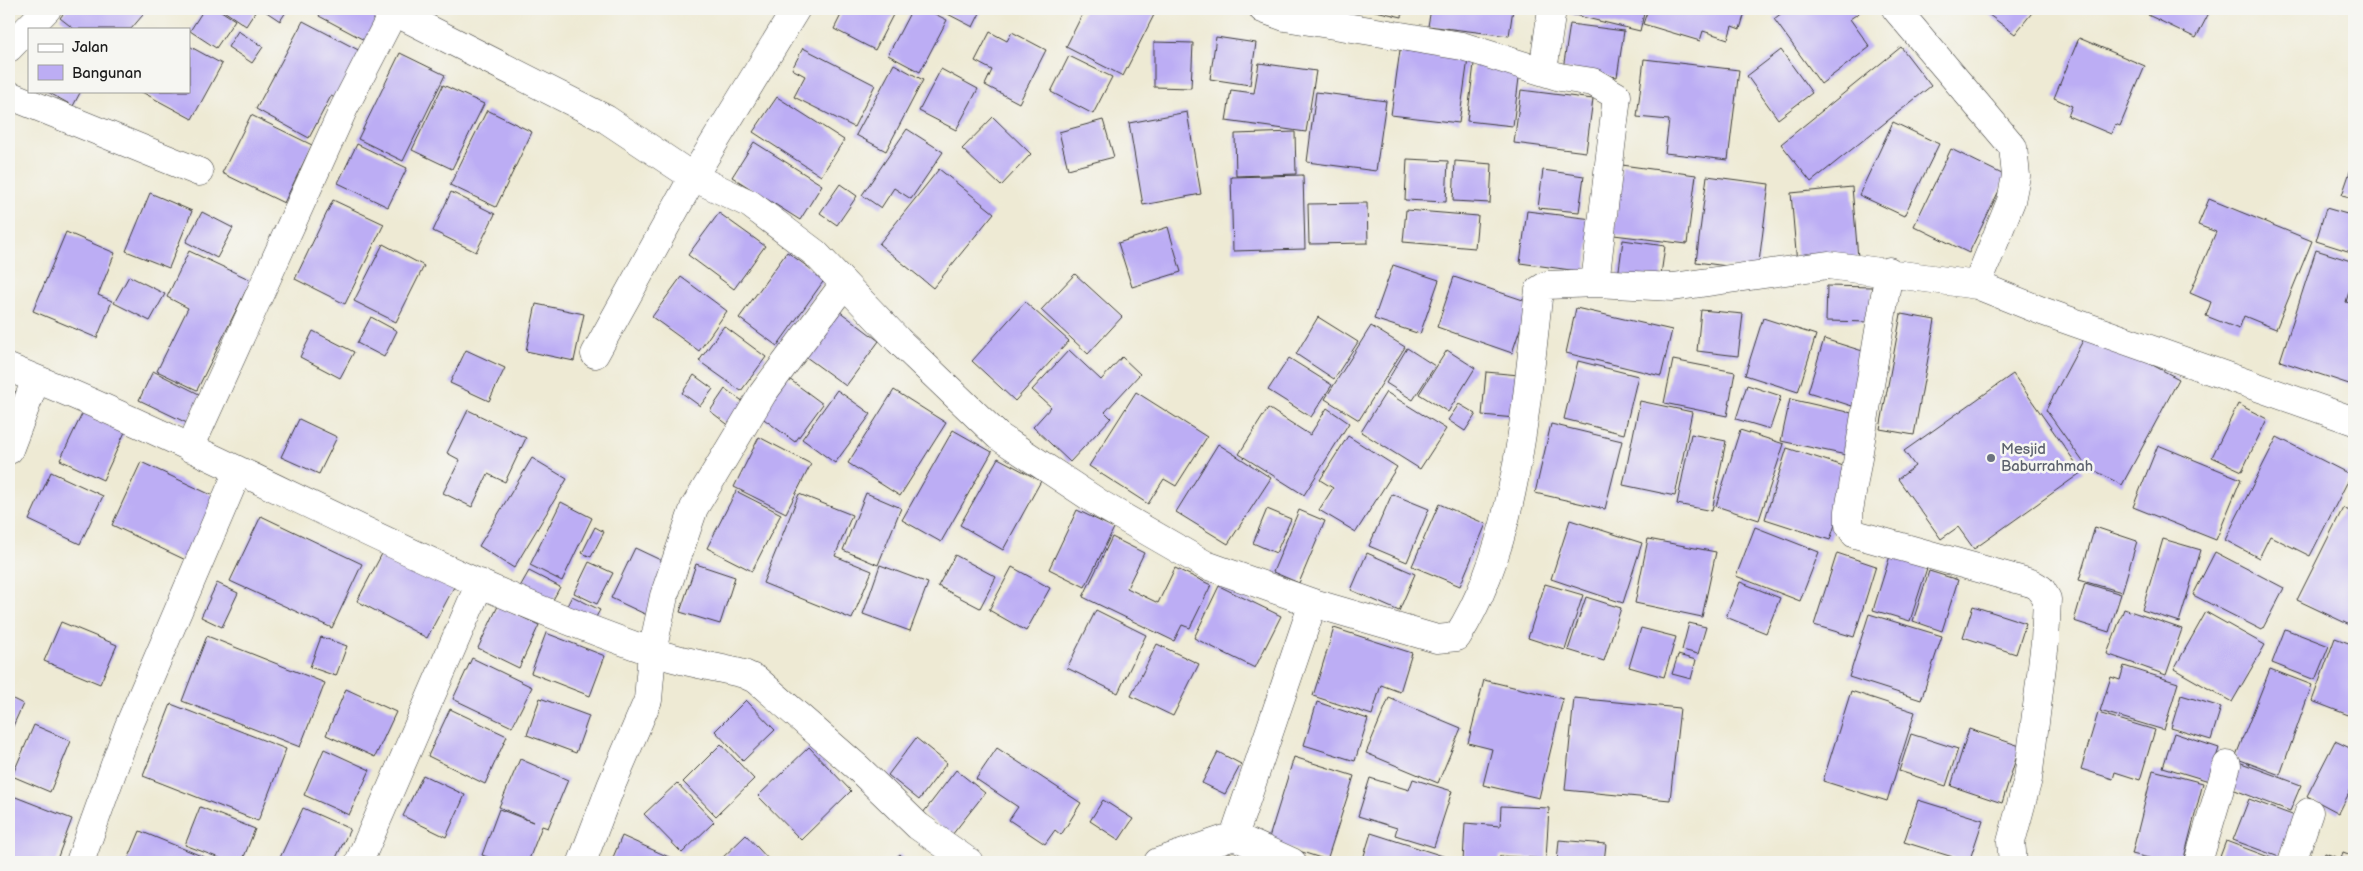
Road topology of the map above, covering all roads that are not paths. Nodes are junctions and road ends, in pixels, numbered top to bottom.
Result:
1 (47, 9) edge
2 (796, 9) edge
3 (1264, 9) edge
4 (1552, 9) edge
5 (1896, 9) edge
6 (392, 10) edge
7 (28, 28) edge
8 (28, 28) edge
9 (9, 48) edge
10 (1543, 71) junction
11 (9, 95) edge
12 (199, 172) dead end
13 (693, 178) junction
14 (1889, 271) junction
15 (1595, 283) junction
16 (844, 284) junction
17 (1977, 285) junction
18 (595, 354) dead end
19 (9, 368) edge
20 (36, 379) junction
21 (2354, 421) edge
22 (190, 448) junction
23 (9, 450) edge
24 (238, 471) junction
25 (480, 583) junction
26 (1313, 603) junction
27 (652, 652) junction
28 (2228, 765) dead end
29 (2309, 812) dead end
30 (1234, 836) junction
31 (80, 862) edge
32 (359, 862) edge
33 (582, 862) edge
34 (968, 862) edge
35 (1158, 862) edge
36 (1292, 862) edge
37 (2013, 862) edge
38 (2198, 862) edge
39 (2292, 862) edge

1 - 7 street
2 - 13 street
3 - 10 street
4 - 10 street
5 - 17 street
6 - 13 street
6 - 22 street
8 - 9 street
10 - 15 street
11 - 12 street
13 - 16 street
13 - 18 street
14 - 15 street
14 - 17 street
14 - 37 street
15 - 26 street
16 - 26 street
16 - 27 street
17 - 21 street
19 - 20 street
20 - 22 street
20 - 23 street
22 - 24 street
24 - 25 street
24 - 31 street
25 - 27 street
25 - 32 street
26 - 30 street
27 - 33 street
27 - 34 street
28 - 38 street
29 - 39 street
30 - 35 street
30 - 36 street

